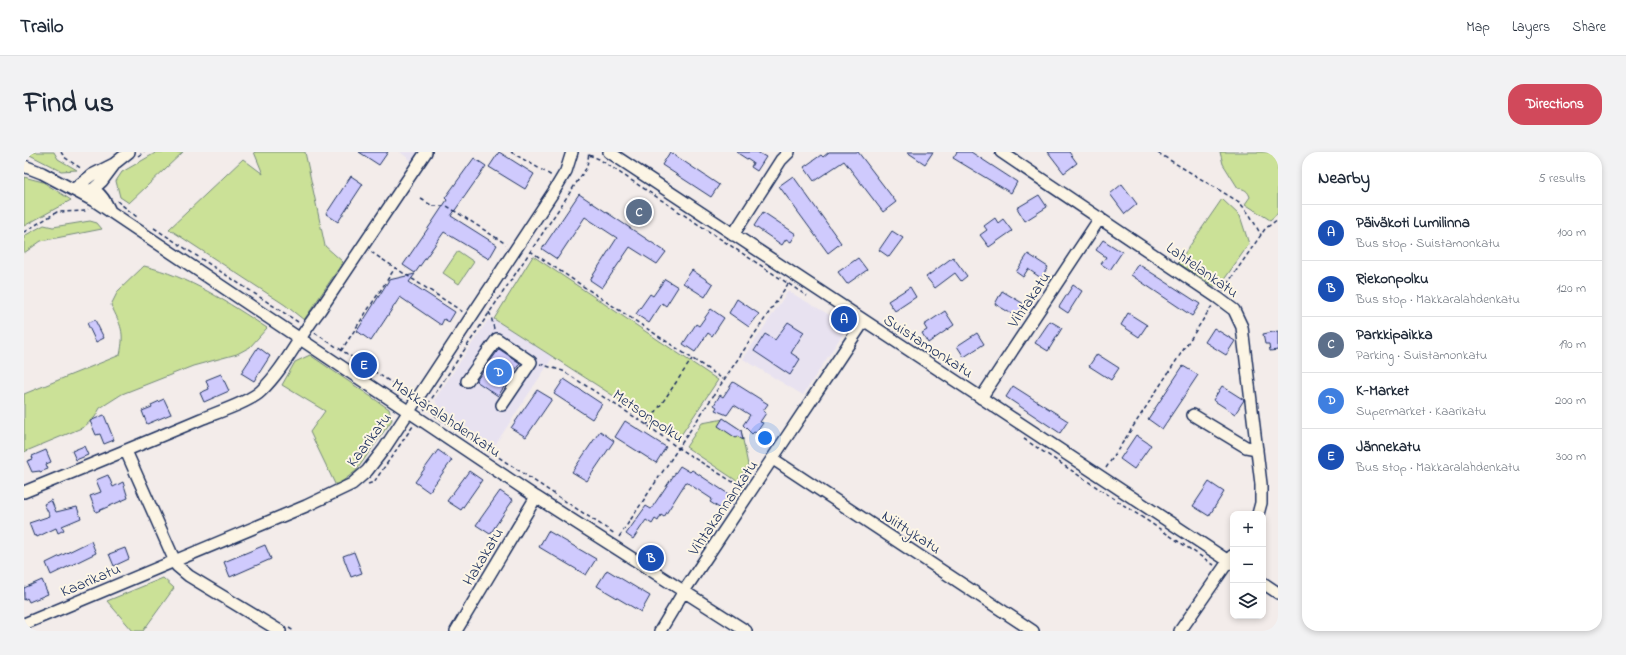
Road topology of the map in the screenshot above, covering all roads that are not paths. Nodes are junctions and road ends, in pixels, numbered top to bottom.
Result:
1 (129, 152) edge
2 (426, 152) edge
3 (572, 152) edge
4 (609, 152) edge
5 (788, 152) edge
6 (1001, 152) edge
7 (114, 164) junction
8 (24, 166) edge
9 (74, 189) junction
10 (90, 192) junction
11 (111, 213) junction
12 (1100, 218) junction
13 (733, 235) junction
14 (864, 321) junction
15 (300, 337) junction
16 (467, 381) dead end
17 (981, 398) junction
18 (502, 405) dead end
19 (409, 410) junction
20 (1193, 415) dead end
21 (1257, 449) junction
22 (126, 451) junction
23 (774, 459) junction
24 (24, 492) edge
25 (536, 497) junction
26 (1259, 511) edge
27 (173, 561) junction
28 (1229, 562) edge
29 (1266, 585) edge
30 (684, 592) junction
31 (1278, 593) edge
32 (24, 624) edge
33 (280, 631) edge
34 (456, 631) edge
35 (660, 631) edge
36 (746, 631) edge
37 (1034, 631) edge
38 (1180, 631) edge

1 - 7 street
2 - 15 street
3 - 19 street, Kaarikatu
4 - 13 street, Suistamonkatu
5 - 13 street
6 - 12 street, Lahtelankatu
7 - 9 street
7 - 10 street
8 - 9 street
9 - 10 street
10 - 11 street, Makkaralahdenkatu
10 - 11 street, Makkaralahdenkatu
11 - 15 street, Makkaralahdenkatu
12 - 17 street, Vihtakatu
12 - 21 street, Lahtelankatu
13 - 14 street, Suistamonkatu
14 - 17 street, Suistamonkatu
14 - 23 street, Vihtakannankatu
15 - 19 street, Makkaralahdenkatu
15 - 22 street
16 - 18 street
17 - 28 street, Suistamonkatu
19 - 25 street, Makkaralahdenkatu
19 - 27 street, Kaarikatu
20 - 21 street
21 - 26 street, Lahtelankatu
22 - 24 street
22 - 27 street
23 - 30 street, Vihtakannankatu
23 - 37 street, Niittykatu
25 - 30 street, Makkaralahdenkatu
25 - 34 street, Hakakatu
27 - 32 street, Kaarikatu
27 - 33 street
28 - 38 street
29 - 31 street
30 - 35 street, Vihtakannankatu
30 - 36 street, Makkaralahdenkatu

